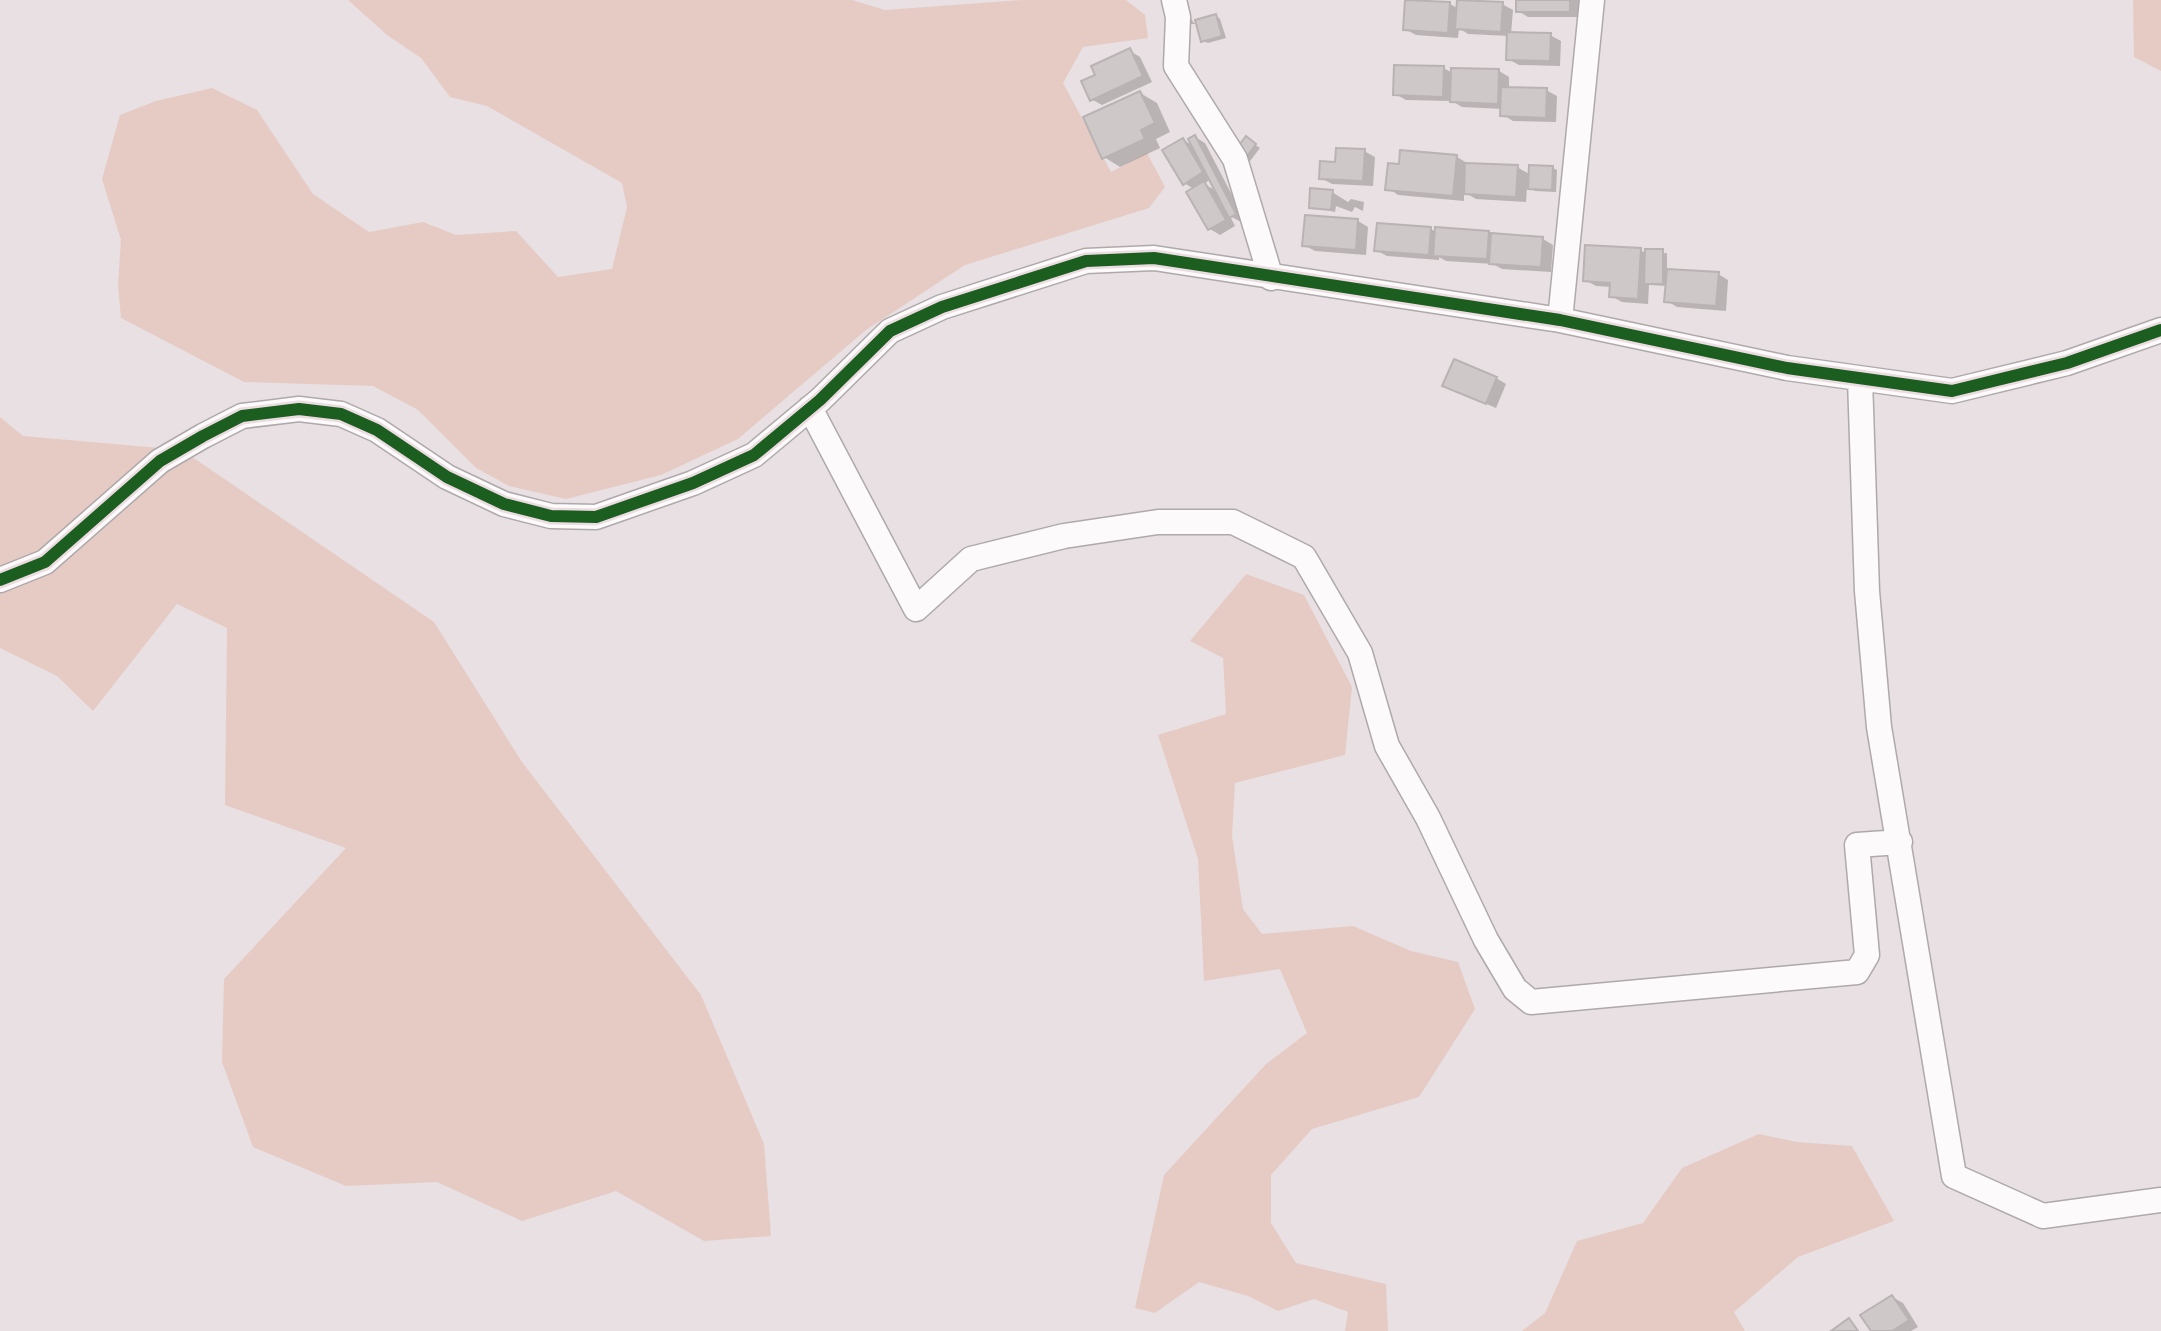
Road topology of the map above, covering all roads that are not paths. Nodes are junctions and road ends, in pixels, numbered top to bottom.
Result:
1 (1174, 0) edge
2 (1592, 0) edge
3 (1271, 278) junction
4 (1560, 320) junction
5 (2161, 330) edge
6 (1860, 379) junction
7 (810, 408) junction
8 (0, 580) edge
9 (1900, 842) junction
10 (2161, 1200) edge

1 - 3 street
2 - 4 street
3 - 4 street
3 - 7 street
4 - 6 street
5 - 6 street
6 - 9 street
7 - 8 street
7 - 9 street
9 - 10 street

